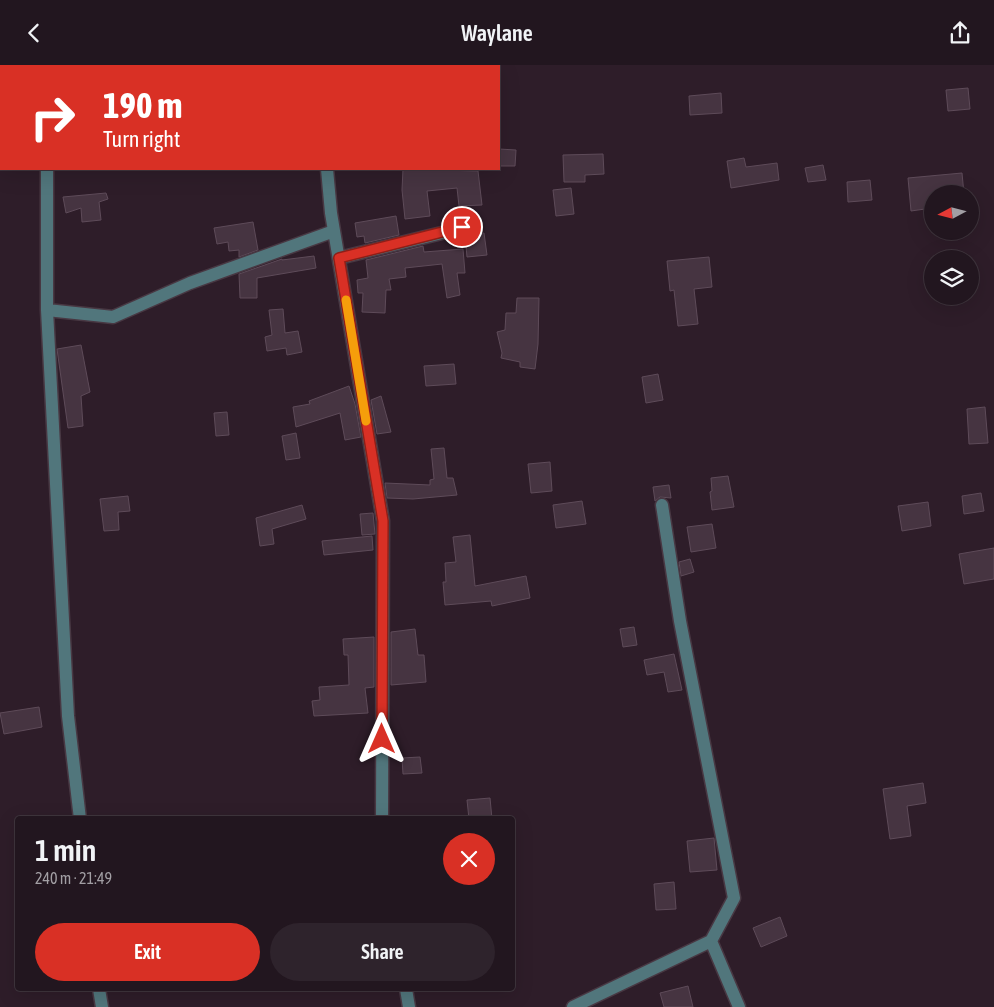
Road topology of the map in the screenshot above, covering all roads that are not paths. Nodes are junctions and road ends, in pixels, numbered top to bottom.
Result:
1 (47, 170) edge
2 (327, 170) edge
3 (474, 223) dead end
4 (334, 231) junction
5 (339, 258) junction
6 (46, 310) junction
7 (662, 505) dead end
8 (80, 816) edge
9 (382, 816) edge
10 (711, 941) junction
11 (99, 991) edge
12 (406, 991) edge
13 (102, 1007) edge
14 (409, 1007) edge
15 (573, 1007) edge
16 (739, 1007) edge

1 - 6 street
2 - 4 street
3 - 5 street
4 - 5 street
4 - 6 street
5 - 9 street
6 - 8 street
7 - 10 street
10 - 15 street
10 - 16 street
11 - 13 street
12 - 14 street

